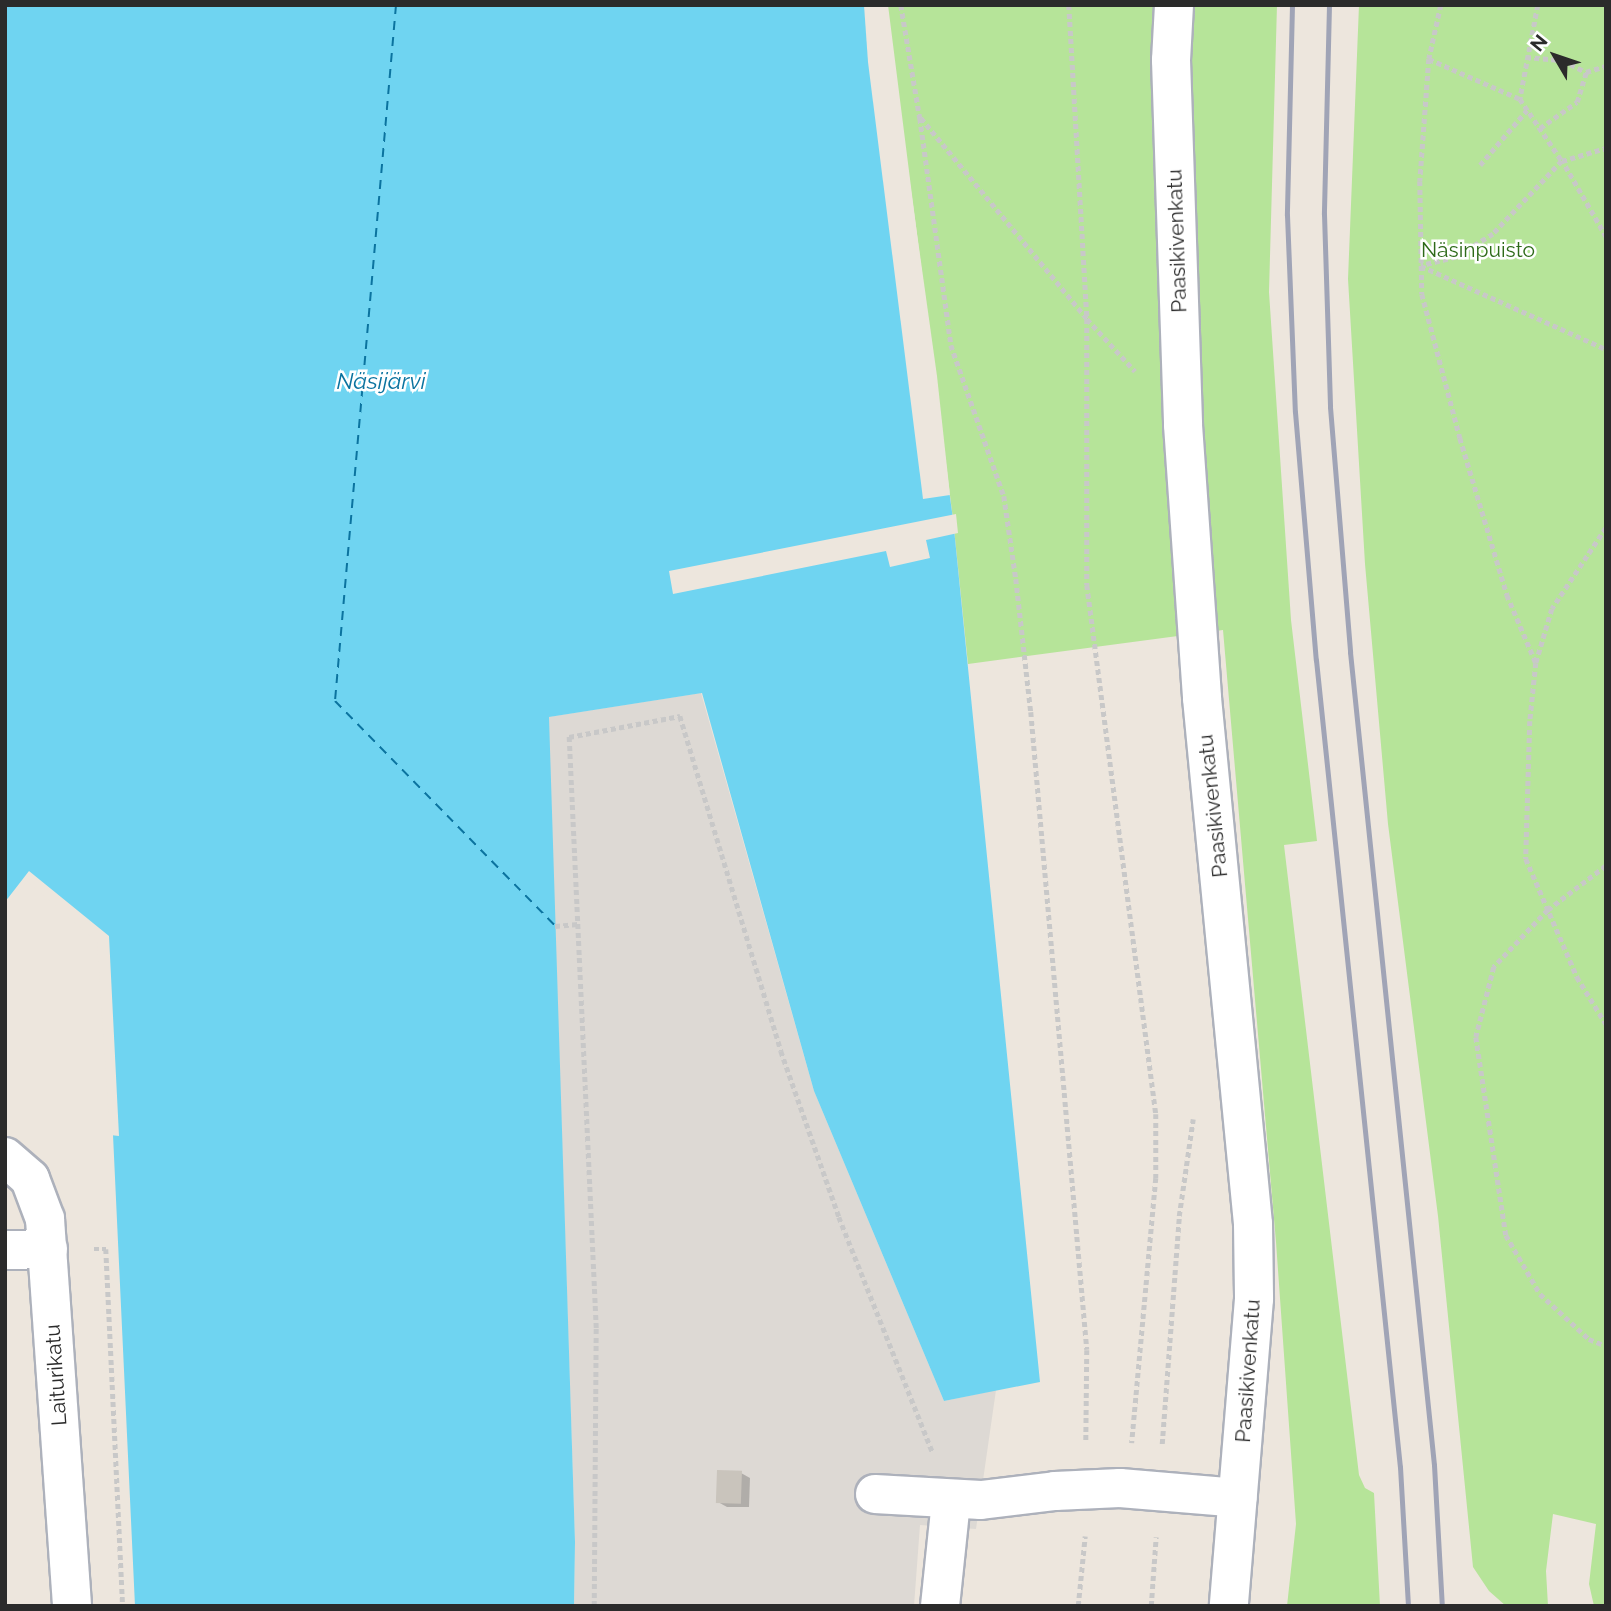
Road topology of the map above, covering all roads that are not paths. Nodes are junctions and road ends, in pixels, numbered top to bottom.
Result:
1 (1174, 5) edge
2 (5, 1157) edge
3 (48, 1249) junction
4 (5, 1250) edge
5 (875, 1494) dead end
6 (1238, 1498) junction
7 (951, 1501) junction
8 (72, 1606) edge
9 (940, 1606) edge
10 (1229, 1606) edge

1 - 6 street, Paasikivenkatu
2 - 3 street, Laiturikatu
3 - 4 street
3 - 8 street, Laiturikatu
5 - 7 street
6 - 7 street
6 - 10 street, Paasikivenkatu
7 - 9 street

